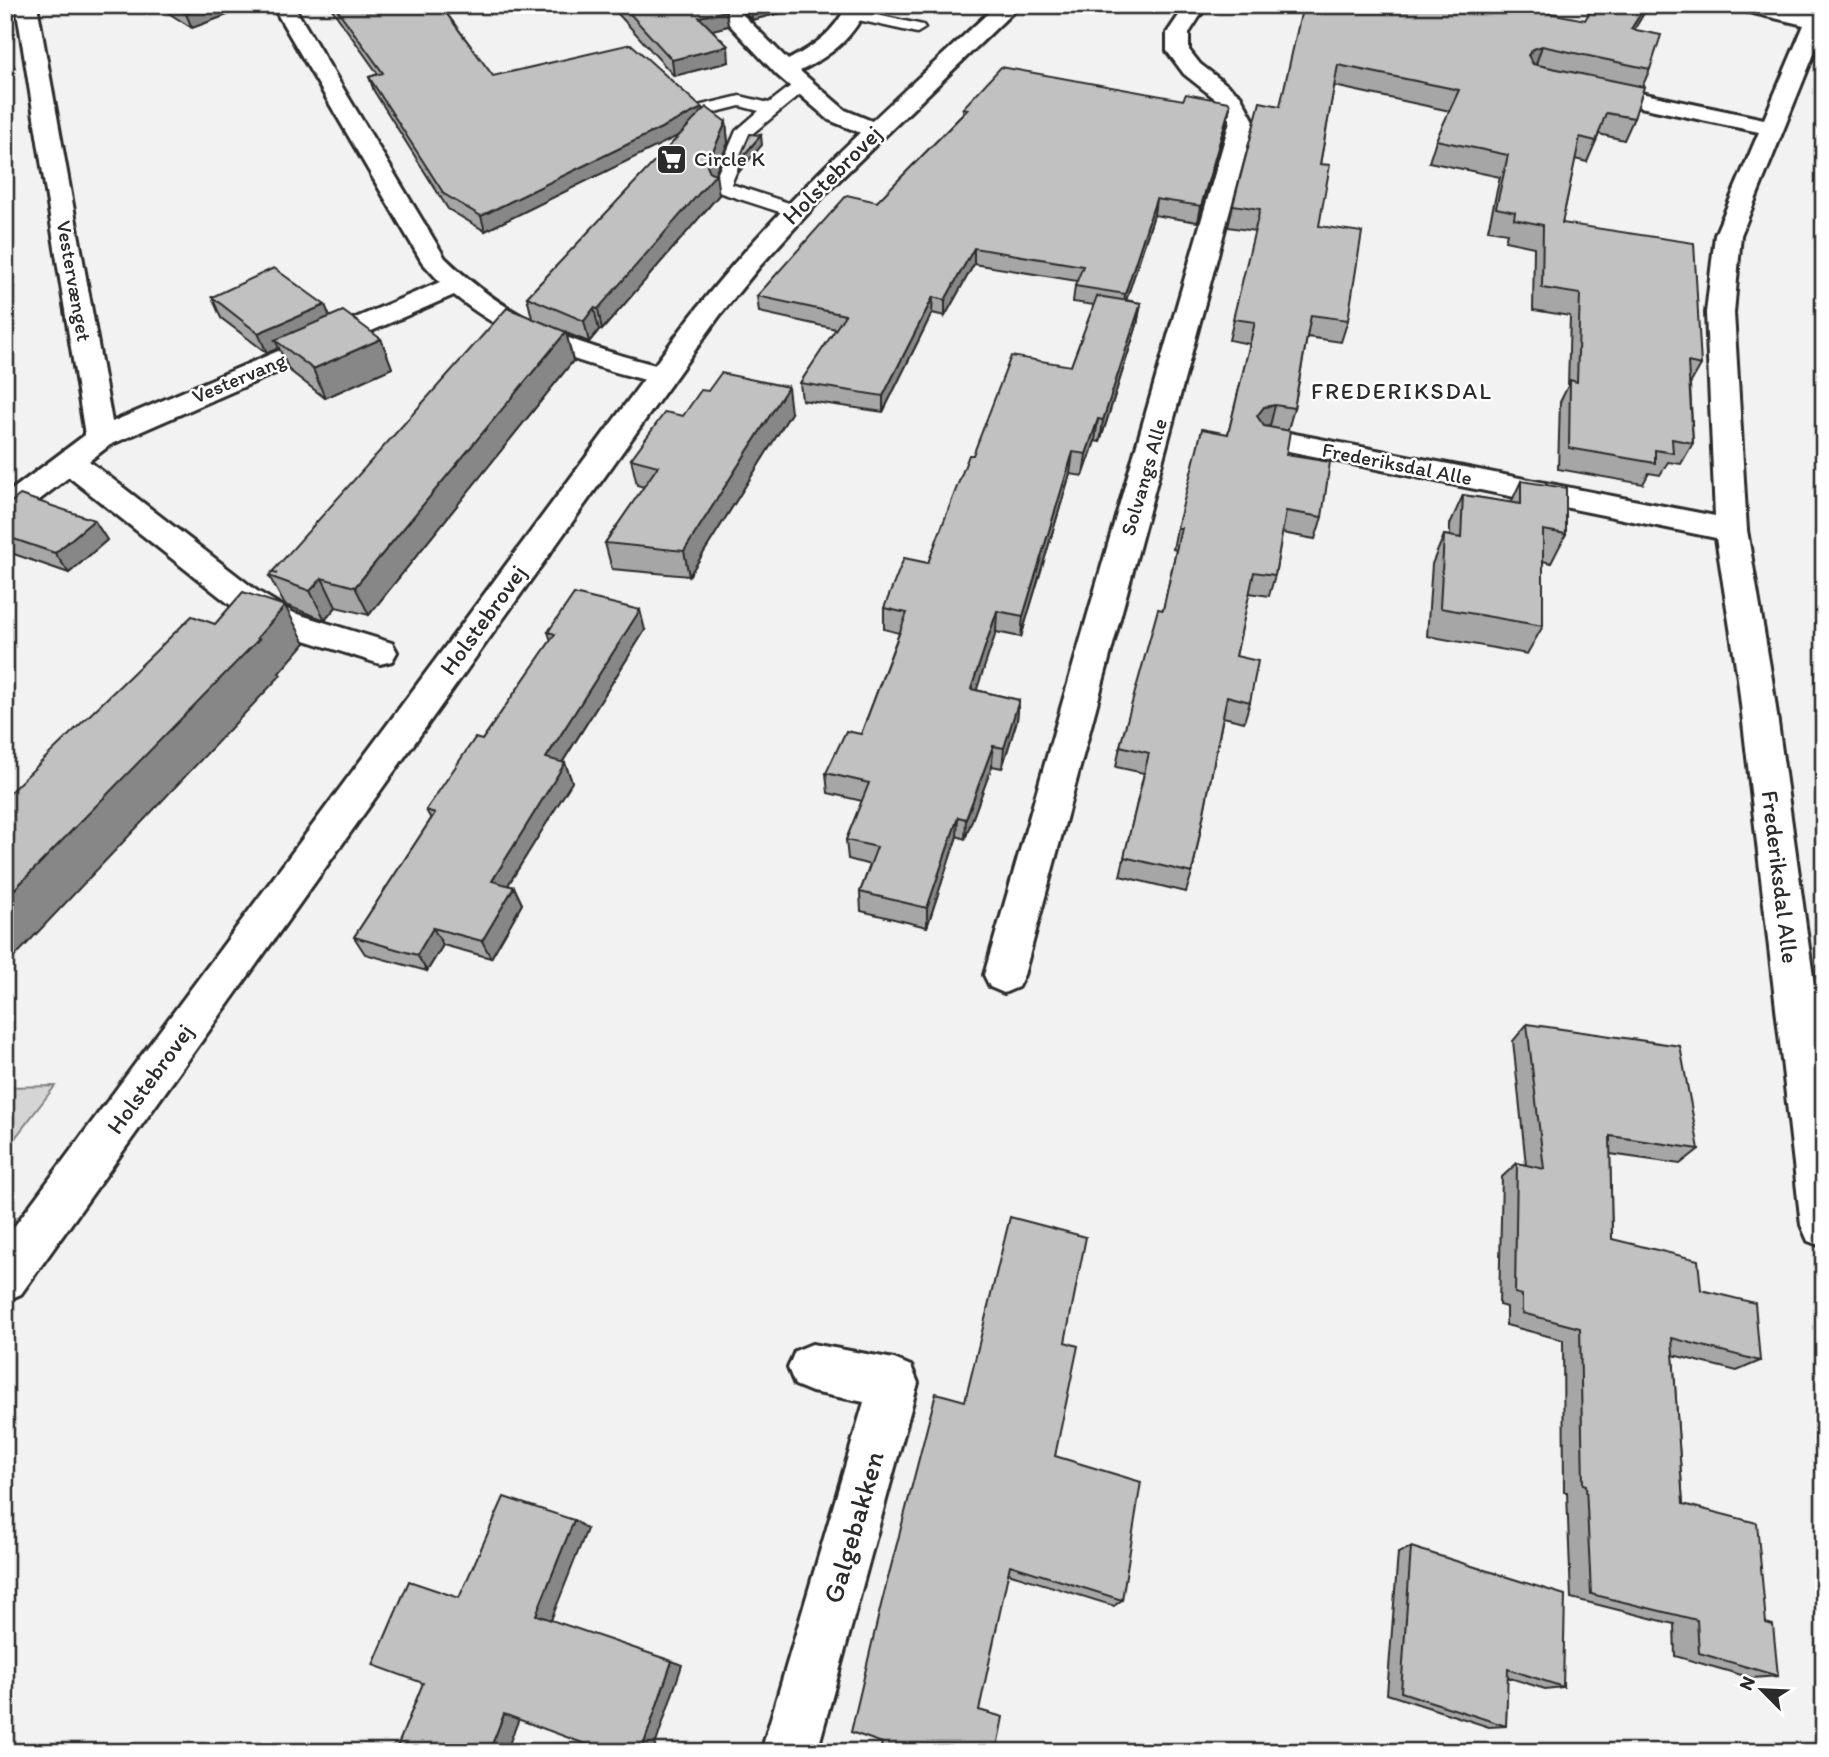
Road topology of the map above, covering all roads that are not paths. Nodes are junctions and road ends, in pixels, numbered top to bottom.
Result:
1 (26, 5) edge
2 (282, 5) edge
3 (721, 5) edge
4 (1010, 5) edge
5 (1197, 5) edge
6 (1743, 5) edge
7 (856, 10) edge
8 (1819, 13) edge
9 (917, 28) dead end
10 (794, 77) junction
11 (1566, 84) edge
12 (772, 109) junction
13 (704, 110) edge
14 (1771, 128) junction
15 (876, 131) junction
16 (795, 211) junction
17 (456, 285) junction
18 (661, 375) junction
19 (100, 438) junction
20 (1269, 438) edge
21 (70, 462) junction
22 (5, 511) edge
23 (1731, 530) junction
24 (380, 652) dead end
25 (1004, 975) dead end
26 (1824, 1225) edge
27 (5, 1279) edge
28 (812, 1368) dead end
29 (789, 1752) edge

1 - 19 street, Vestervænget
2 - 17 street
3 - 10 street
4 - 15 street, Holstebrovej
5 - 25 street, Solvangs Alle
6 - 8 street
7 - 9 lane
7 - 10 street
8 - 14 street, Frederiksdal Alle
10 - 12 lane
10 - 15 street
11 - 14 street
12 - 13 lane
12 - 16 lane
14 - 23 street, Frederiksdal Alle
15 - 16 street, Holstebrovej
16 - 18 street, Holstebrovej
17 - 18 street
17 - 19 street, Vestervang
18 - 27 street, Holstebrovej
19 - 21 street
20 - 23 street, Frederiksdal Alle
21 - 22 street
21 - 24 street
23 - 26 street, Frederiksdal Alle
28 - 29 street, Galgebakken

